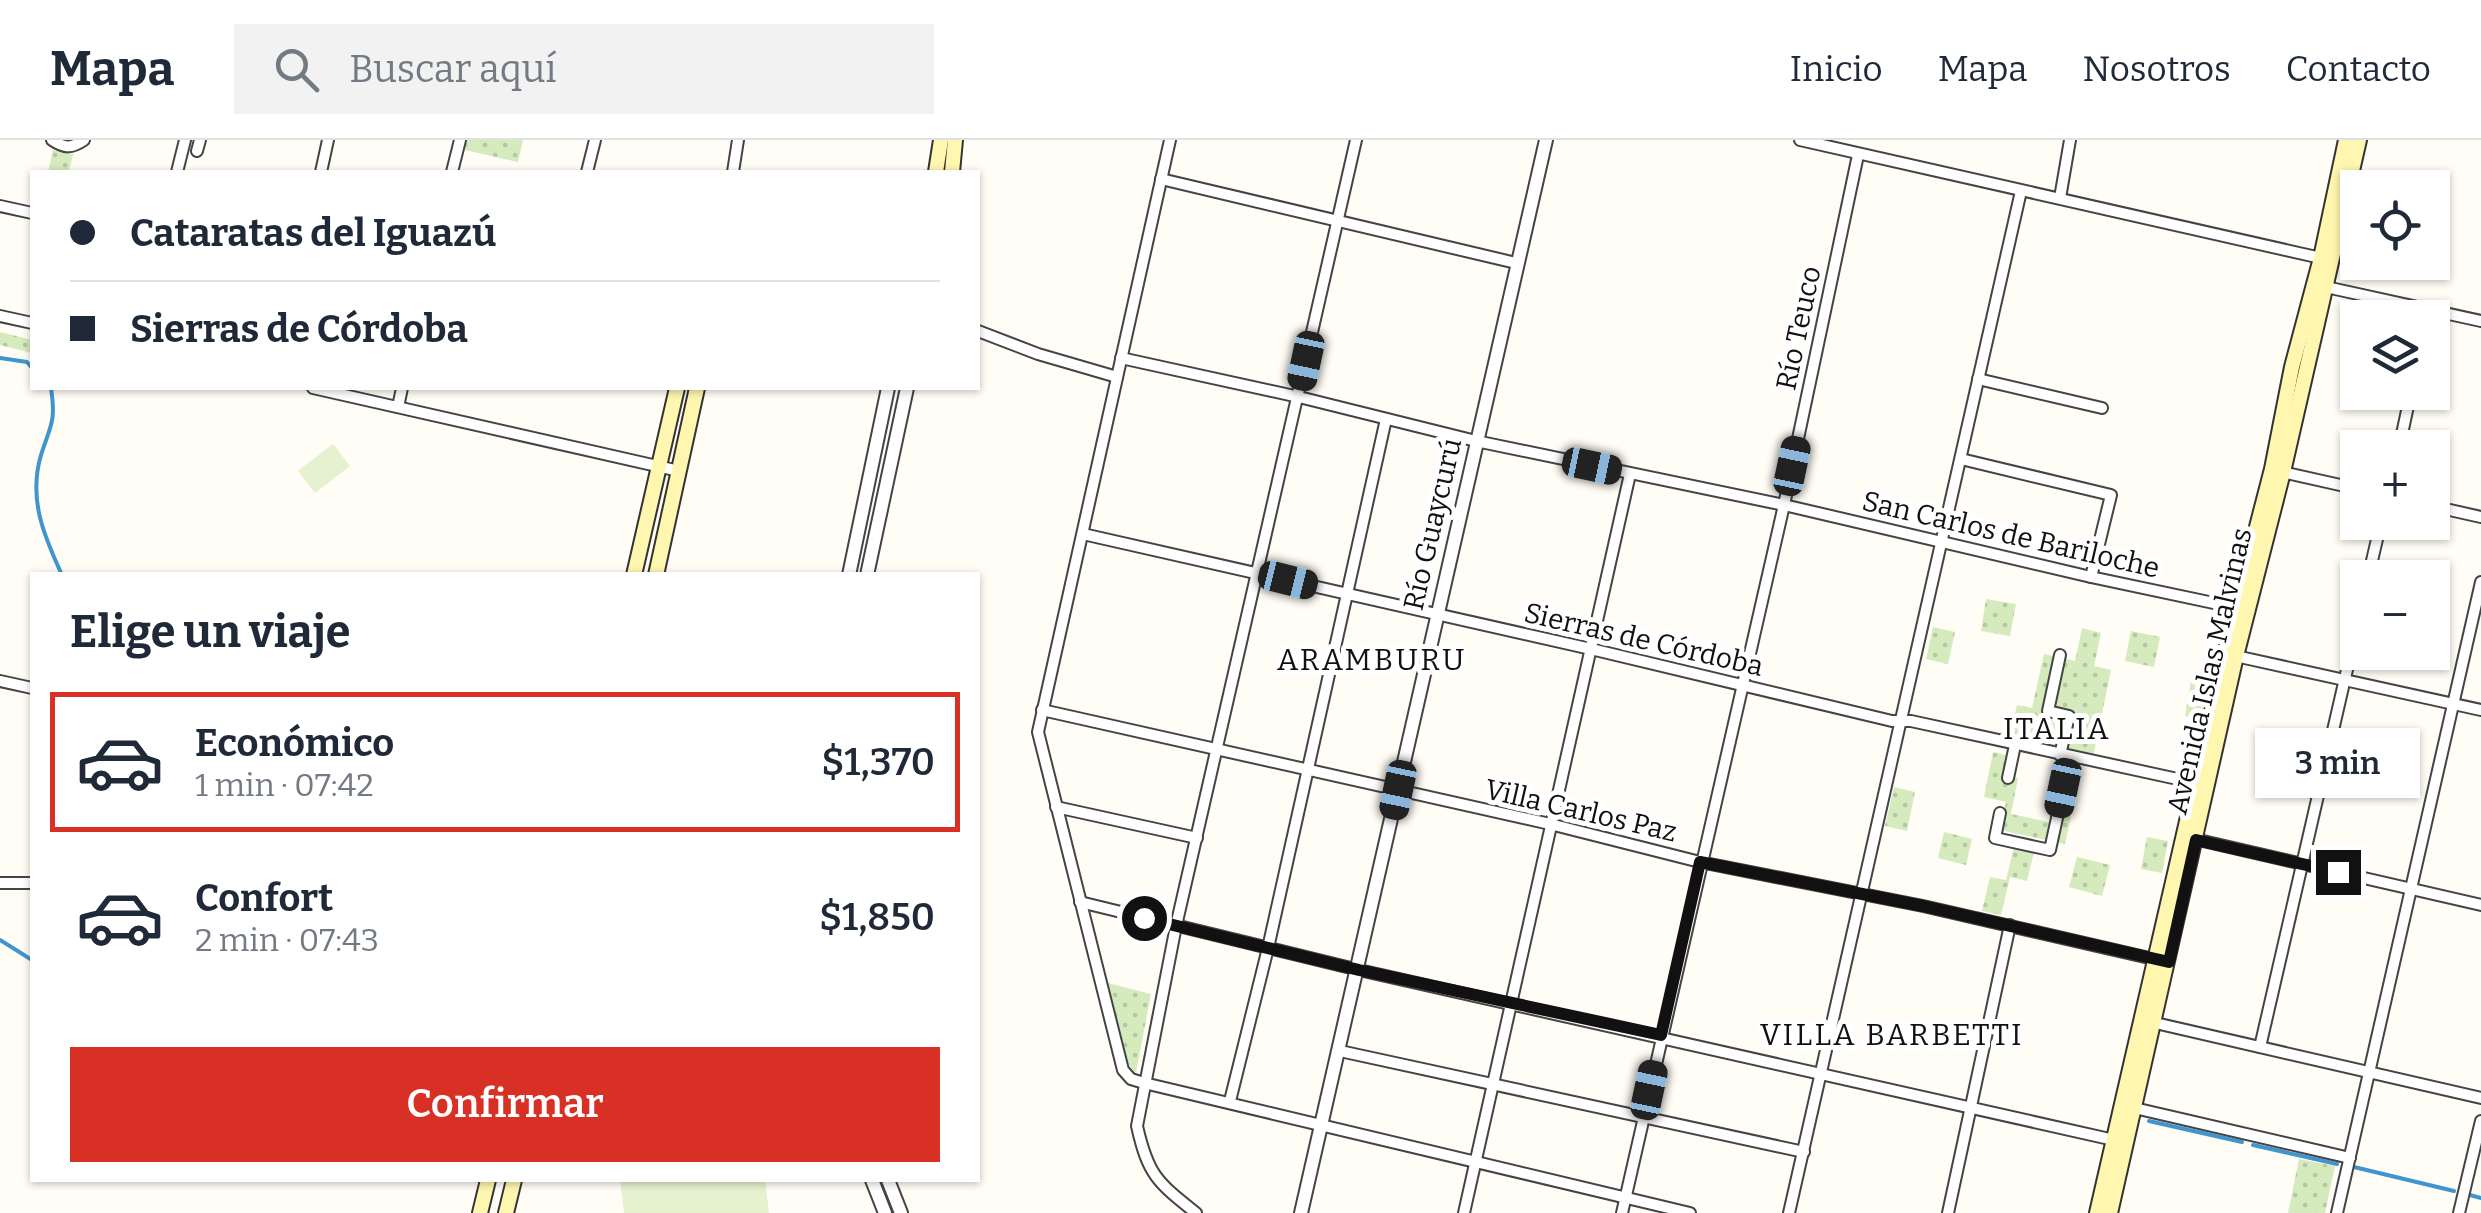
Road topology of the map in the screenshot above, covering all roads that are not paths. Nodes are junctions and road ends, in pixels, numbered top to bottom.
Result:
1 (52, 140) edge
2 (84, 140) edge
3 (185, 140) edge
4 (328, 140) edge
5 (460, 140) edge
6 (595, 140) edge
7 (737, 140) edge
8 (940, 140) edge
9 (955, 140) edge
10 (1170, 140) edge
11 (1356, 140) edge
12 (1546, 140) edge
13 (1800, 140) edge
14 (2070, 140) edge
15 (2346, 140) edge
16 (2360, 140) edge
17 (1858, 155) junction
18 (178, 170) edge
19 (321, 170) edge
20 (452, 170) edge
21 (588, 170) edge
22 (733, 170) edge
23 (936, 170) edge
24 (952, 170) edge
25 (1161, 179) junction
26 (2022, 191) junction
27 (2060, 198) junction
28 (0, 206) edge
29 (30, 213) edge
30 (1337, 220) junction
31 (2321, 258) junction
32 (1516, 263) junction
33 (2326, 287) junction
34 (2378, 300) edge
35 (0, 316) edge
36 (2450, 317) edge
37 (30, 322) edge
38 (2481, 322) edge
39 (980, 331) edge
40 (1121, 358) junction
41 (1116, 377) junction
42 (1978, 378) junction
43 (322, 390) edge
44 (402, 390) edge
45 (677, 390) edge
46 (697, 390) edge
47 (888, 390) edge
48 (907, 390) edge
49 (1298, 396) junction
50 (398, 407) junction
51 (2102, 408) dead end
52 (1386, 419) junction
53 (1476, 441) junction
54 (1961, 459) junction
55 (659, 466) junction
56 (2278, 470) junction
57 (679, 471) junction
58 (1630, 474) junction
59 (2340, 485) edge
60 (1784, 504) junction
61 (2450, 510) edge
62 (2481, 517) edge
63 (1082, 534) junction
64 (1942, 540) junction
65 (635, 572) edge
66 (657, 572) edge
67 (850, 572) edge
68 (867, 572) edge
69 (1259, 573) junction
70 (2092, 578) junction
71 (2481, 582) edge
72 (1346, 595) junction
73 (2241, 609) junction
74 (1437, 613) junction
75 (1592, 648) junction
76 (2060, 655) dead end
77 (2230, 655) junction
78 (2346, 670) edge
79 (2344, 679) junction
80 (0, 680) edge
81 (1742, 685) junction
82 (30, 688) edge
83 (2455, 704) junction
84 (1042, 710) junction
85 (2481, 710) edge
86 (1900, 721) junction
87 (2016, 745) junction
88 (1218, 751) junction
89 (2065, 756) junction
90 (1306, 770) junction
91 (2008, 778) dead end
92 (2196, 784) junction
93 (1398, 790) junction
94 (1056, 807) junction
95 (2000, 813) dead end
96 (1550, 824) junction
97 (1198, 838) junction
98 (2190, 838) junction
99 (1700, 862) junction
100 (2302, 864) junction
101 (30, 882) edge
102 (0, 883) edge
103 (2412, 890) junction
104 (1861, 895) junction
105 (1080, 902) junction
106 (2481, 905) edge
107 (2010, 925) junction
108 (1176, 926) junction
109 (1268, 948) junction
110 (2162, 961) junction
111 (1359, 970) junction
112 (1512, 1004) junction
113 (2148, 1022) junction
114 (1661, 1035) junction
115 (2260, 1048) junction
116 (1340, 1051) junction
117 (1822, 1072) junction
118 (2370, 1073) junction
119 (1494, 1082) junction
120 (1144, 1083) junction
121 (2481, 1098) edge
122 (1230, 1101) junction
123 (1971, 1106) junction
124 (2129, 1107) junction
125 (1643, 1117) junction
126 (2481, 1121) edge
127 (1321, 1125) junction
128 (2114, 1140) junction
129 (1804, 1152) junction
130 (2350, 1158) junction
131 (1476, 1163) junction
132 (488, 1182) edge
133 (514, 1182) edge
134 (873, 1182) edge
135 (889, 1182) edge
136 (1625, 1199) junction
137 (480, 1213) edge
138 (506, 1213) edge
139 (884, 1213) edge
140 (901, 1213) edge
141 (1196, 1213) edge
142 (1302, 1213) edge
143 (1464, 1213) edge
144 (1622, 1213) edge
145 (1690, 1213) edge
146 (1789, 1213) edge
147 (1948, 1213) edge
148 (2098, 1213) edge
149 (2110, 1213) edge
150 (2337, 1213) edge
151 (2459, 1213) edge

1 - 2 street
3 - 18 street
4 - 19 street
5 - 20 street
6 - 21 street
7 - 22 street
8 - 23 main road
9 - 24 main road
10 - 25 street
11 - 30 street
12 - 32 street, Río Guaycurú
13 - 17 street
14 - 27 street
15 - 31 main road, Avenida Islas Malvinas
16 - 33 main road, Avenida Islas Malvinas
17 - 26 street
17 - 60 street, Río Teuco
25 - 30 street
25 - 40 street
26 - 27 street
26 - 42 street
27 - 31 street
28 - 29 street
30 - 32 street
30 - 49 street
31 - 33 street
31 - 56 main road, Avenida Islas Malvinas
32 - 53 street, Río Guaycurú
33 - 34 street
33 - 56 main road, Avenida Islas Malvinas
35 - 37 street
36 - 38 street
39 - 41 street
40 - 41 street
40 - 49 street, San Carlos de Bariloche
41 - 63 street
42 - 51 street
42 - 54 street
43 - 50 street
44 - 50 street
45 - 55 main road
46 - 57 main road
47 - 67 street
48 - 68 street
49 - 52 street, San Carlos de Bariloche
49 - 69 street
50 - 55 street
52 - 53 street, San Carlos de Bariloche
52 - 72 street
53 - 58 street, San Carlos de Bariloche
53 - 74 street, Río Guaycurú
54 - 64 street
54 - 70 street
55 - 57 street
55 - 65 main road
56 - 59 street
56 - 73 main road, Avenida Islas Malvinas
57 - 66 main road
58 - 60 street, San Carlos de Bariloche
58 - 75 street
60 - 64 street, San Carlos de Bariloche
60 - 81 street, Río Teuco
61 - 62 street
63 - 69 street, Sierras de Córdoba
63 - 84 street
64 - 70 street, San Carlos de Bariloche
64 - 86 street
69 - 72 street, Sierras de Córdoba
69 - 88 street
70 - 73 street, San Carlos de Bariloche
71 - 83 street
72 - 74 street, Sierras de Córdoba
72 - 90 street
73 - 77 main road, Avenida Islas Malvinas
74 - 75 street, Sierras de Córdoba
74 - 93 street, Río Guaycurú
75 - 81 street, Sierras de Córdoba
75 - 96 street
76 - 89 street
77 - 79 street
77 - 92 main road, Avenida Islas Malvinas
77 - 98 main road, Avenida Islas Malvinas
78 - 79 street
79 - 83 street
79 - 100 street
80 - 82 street
81 - 86 street, Sierras de Córdoba
81 - 99 street, Río Teuco
83 - 85 street
83 - 103 street
84 - 88 street, Villa Carlos Paz
84 - 94 street
86 - 87 street, Sierras de Córdoba
86 - 104 street
87 - 89 street, Sierras de Córdoba
87 - 91 street
88 - 90 street, Villa Carlos Paz
88 - 97 street
89 - 92 street, Sierras de Córdoba
89 - 95 street
90 - 93 street, Villa Carlos Paz
90 - 109 street
92 - 98 main road, Avenida Islas Malvinas
93 - 96 street, Villa Carlos Paz
93 - 111 street, Río Guaycurú
94 - 97 street
94 - 105 street
96 - 99 street, Villa Carlos Paz
96 - 112 street
97 - 108 street
98 - 100 street
98 - 110 main road, Avenida Islas Malvinas
99 - 104 street, Villa Carlos Paz
99 - 114 street, Río Teuco
100 - 103 street
100 - 115 street
101 - 102 street
103 - 106 street
103 - 118 street
104 - 107 street, Villa Carlos Paz
104 - 117 street
105 - 108 street
105 - 120 street
107 - 110 street, Villa Carlos Paz
107 - 123 street
108 - 109 street
108 - 120 street
109 - 111 street
109 - 122 street
110 - 113 main road, Avenida Islas Malvinas
111 - 112 street
111 - 116 street, Río Guaycurú
112 - 114 street
112 - 119 street
113 - 115 street
113 - 124 main road, Avenida Islas Malvinas
114 - 117 street
114 - 125 street, Río Teuco
115 - 118 street
116 - 119 street
116 - 127 street, Río Guaycurú
117 - 123 street
117 - 129 street
118 - 121 street
118 - 130 street
119 - 125 street
119 - 131 street
120 - 122 street
120 - 141 street
122 - 127 street
123 - 128 street
123 - 147 street
124 - 128 main road, Avenida Islas Malvinas
124 - 130 street
124 - 149 main road, Avenida Islas Malvinas
125 - 129 street
125 - 136 street, Río Teuco
126 - 151 street
127 - 131 street
127 - 142 street, Río Guaycurú
128 - 148 main road, Avenida Islas Malvinas
129 - 146 street
130 - 150 street
131 - 136 street
131 - 143 street
132 - 137 main road
133 - 138 main road
134 - 139 street
135 - 140 street
136 - 144 street, Río Teuco
136 - 145 street

